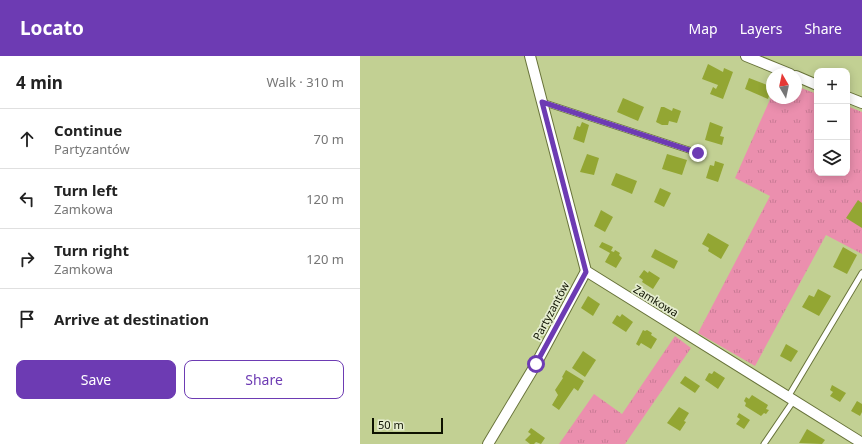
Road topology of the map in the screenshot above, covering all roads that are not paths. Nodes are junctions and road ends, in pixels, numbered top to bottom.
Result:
1 (530, 56) edge
2 (746, 56) edge
3 (775, 68) edge
4 (802, 79) edge
5 (814, 84) edge
6 (850, 98) edge
7 (542, 102) junction
8 (862, 103) edge
9 (698, 153) dead end
10 (586, 272) junction
11 (862, 273) edge
12 (791, 399) junction
13 (862, 443) edge
14 (488, 444) edge
15 (764, 444) edge

1 - 7 street
2 - 3 street
4 - 5 street
6 - 8 street
7 - 9 lane
7 - 10 street
10 - 12 street, Zamkowa
10 - 14 street, Partyzantów
11 - 12 lane
12 - 13 street, Zamkowa
12 - 15 lane

